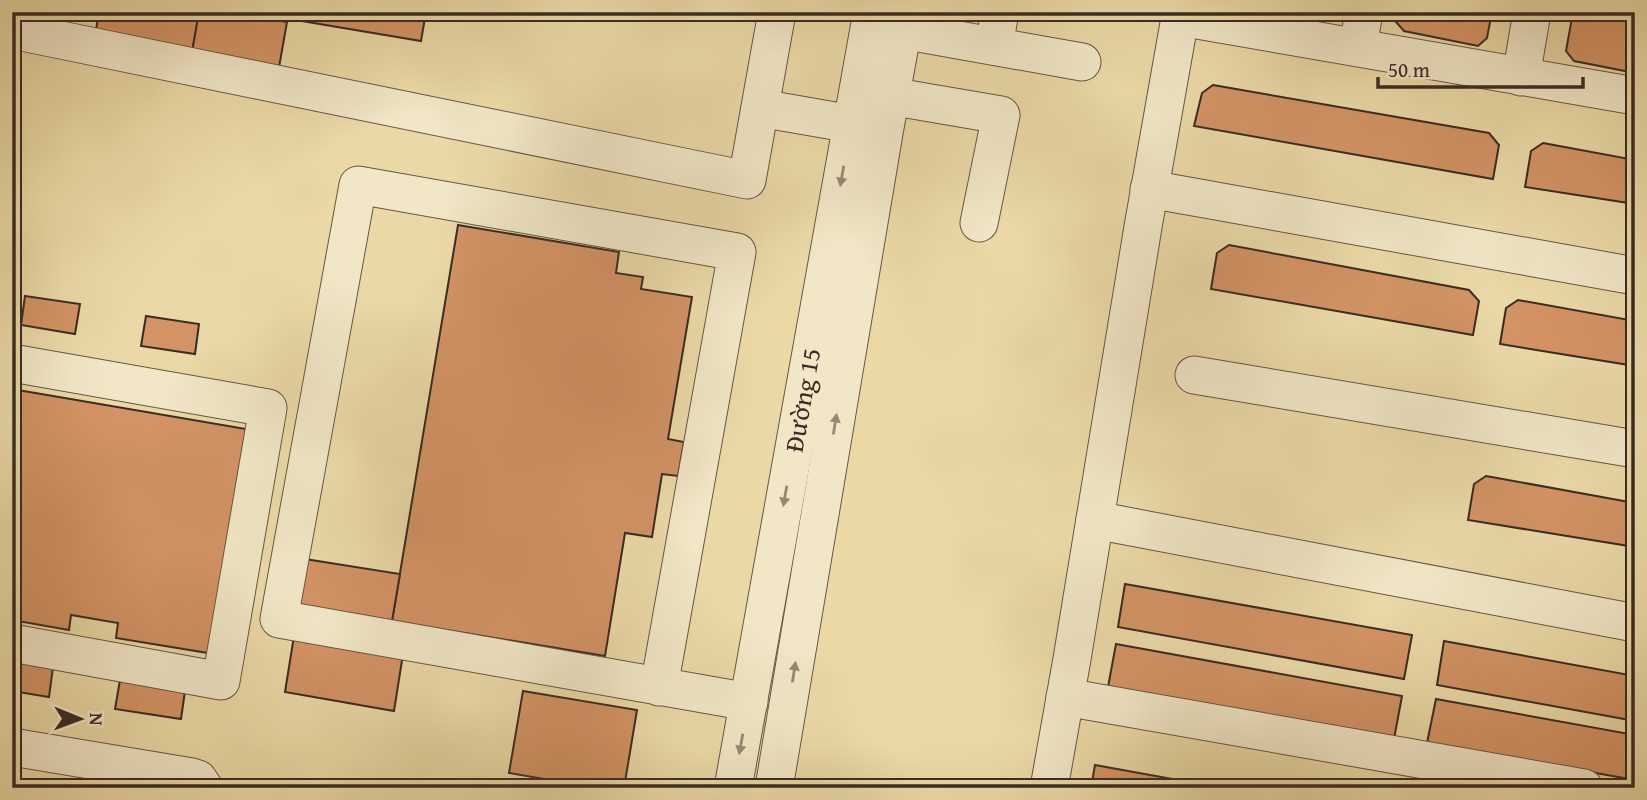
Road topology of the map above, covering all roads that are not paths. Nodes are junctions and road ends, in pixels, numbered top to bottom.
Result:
1 (777, 12) edge
2 (1532, 12) edge
3 (1181, 14) edge
4 (893, 18) edge
5 (997, 29) edge
6 (1361, 29) edge
7 (12, 30) edge
8 (1082, 62) dead end
9 (1521, 77) junction
10 (1635, 96) edge
11 (867, 104) junction
12 (760, 108) junction
13 (1149, 189) junction
14 (979, 223) dead end
15 (1635, 276) edge
16 (12, 363) edge
17 (1194, 375) dead end
18 (1635, 449) edge
19 (1095, 520) junction
20 (1635, 623) edge
21 (12, 643) edge
22 (659, 687) junction
23 (1065, 697) junction
24 (749, 702) junction
25 (12, 747) edge
26 (204, 788) edge
27 (733, 788) edge
28 (774, 788) edge
29 (1049, 788) edge
30 (1584, 788) edge

1 - 12 street
2 - 9 street
3 - 6 street
3 - 13 street
4 - 5 street
4 - 11 street, Đường 15
5 - 8 street
6 - 9 street
7 - 12 street
9 - 10 street
11 - 12 street
11 - 14 street
11 -> 24 street, Đường 15
28 -> 11 street, Đường 15
13 - 15 street
13 - 19 street
16 - 21 street
17 - 18 street
19 - 20 street
19 - 23 street
22 - 22 street
22 - 24 street
23 - 29 street
23 - 30 street
24 -> 27 street, Đường 15
25 - 26 street

